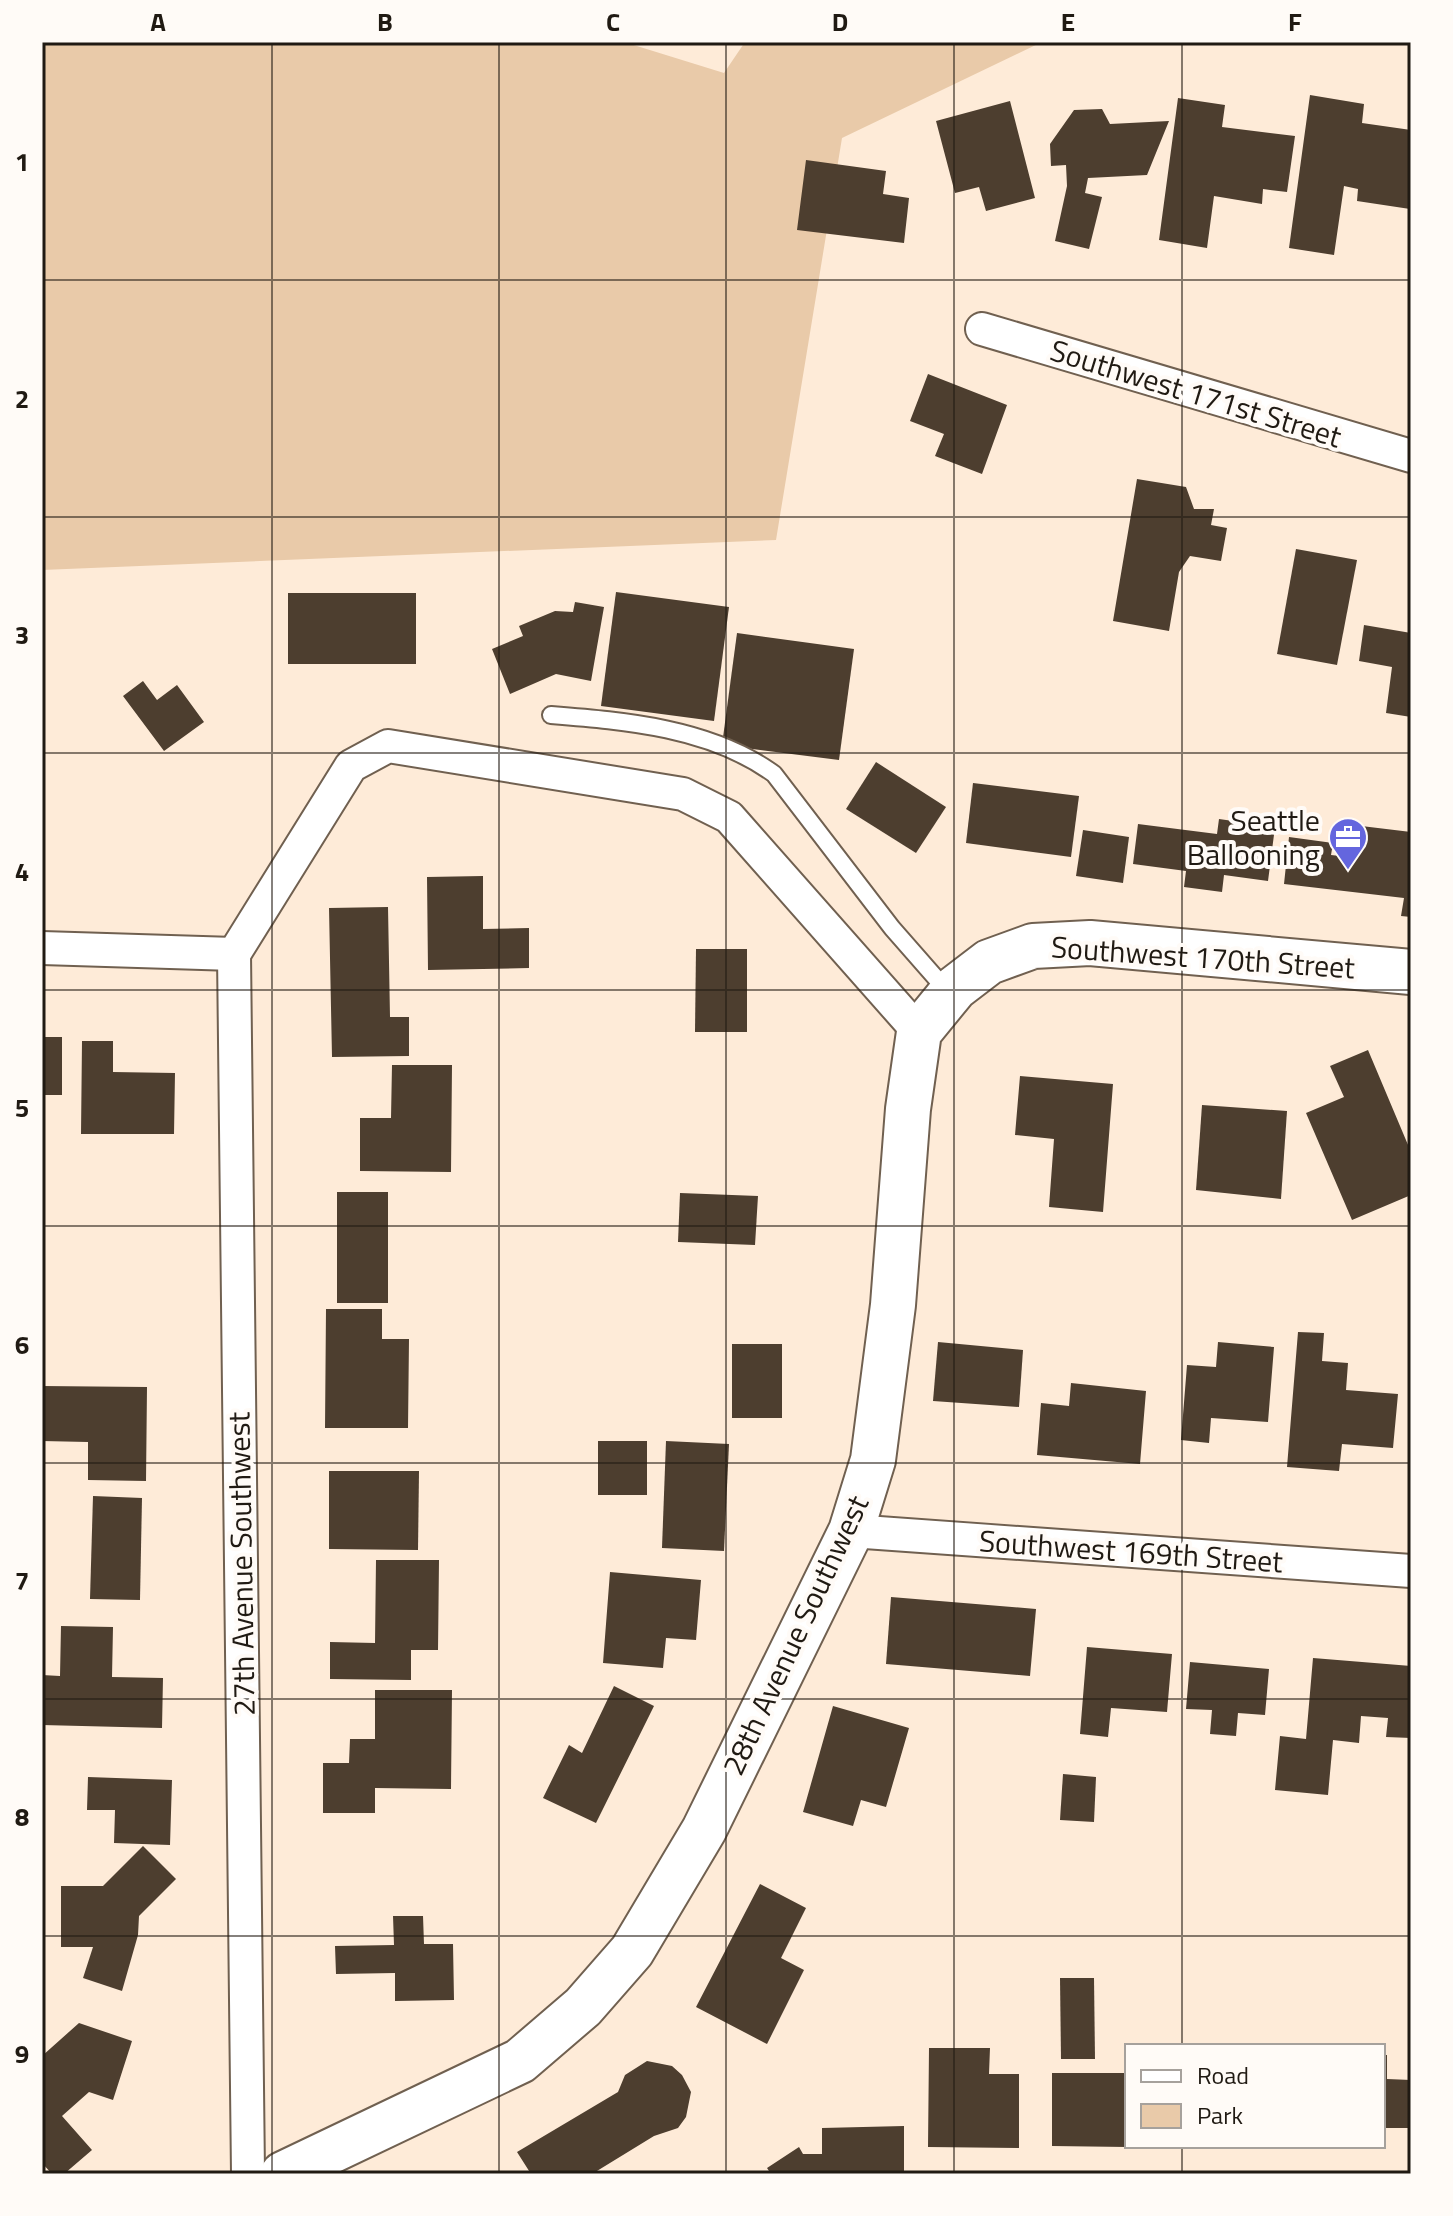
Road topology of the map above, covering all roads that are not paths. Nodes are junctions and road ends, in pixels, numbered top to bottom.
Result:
1 (982, 329) dead end
2 (1411, 456) edge
3 (551, 715) dead end
4 (42, 948) edge
5 (234, 954) junction
6 (1411, 972) edge
7 (950, 994) junction
8 (919, 1032) junction
9 (851, 1531) junction
10 (1411, 1571) edge
11 (248, 2174) edge
12 (283, 2174) edge

1 - 2 street, Southwest 171st Street
3 - 7 lane
4 - 5 street
5 - 8 street
5 - 11 street, 27th Avenue Southwest
6 - 7 street, Southwest 170th Street
7 - 8 street, Southwest 170th Street
8 - 9 street, 28th Avenue Southwest
9 - 10 street, Southwest 169th Street
9 - 12 street, 28th Avenue Southwest

